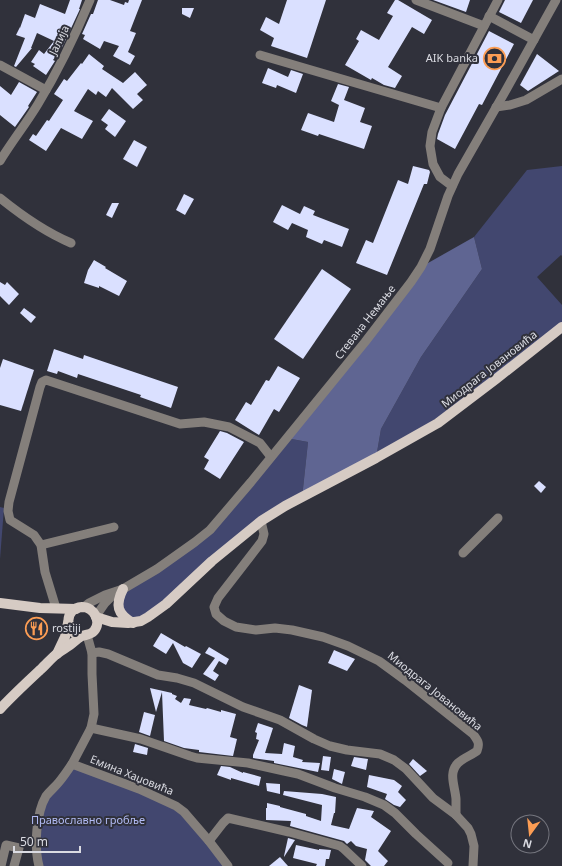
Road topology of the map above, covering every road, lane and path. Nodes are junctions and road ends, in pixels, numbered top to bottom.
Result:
1 (90, 0) edge
2 (416, 0) edge
3 (498, 0) edge
4 (556, 0) edge
5 (490, 16) junction
6 (484, 26) junction
7 (534, 40) junction
8 (260, 55) dead end
9 (0, 65) edge
10 (562, 80) edge
11 (46, 90) junction
12 (496, 107) junction
13 (441, 108) junction
14 (0, 161) edge
15 (452, 186) junction
16 (0, 198) edge
17 (71, 243) dead end
18 (562, 327) edge
19 (271, 457) junction
20 (498, 518) dead end
21 (261, 521) junction
22 (114, 527) dead end
23 (41, 545) junction
24 (463, 553) dead end
25 (121, 590) junction
26 (0, 603) edge
27 (40, 608) junction
28 (56, 608) junction
29 (80, 608) junction
30 (96, 616) junction
31 (68, 622) junction
32 (131, 623) junction
33 (87, 634) junction
34 (92, 652) junction
35 (57, 654) junction
36 (0, 709) edge
37 (91, 728) junction
38 (72, 764) junction
39 (456, 815) junction
40 (209, 841) junction
41 (448, 863) dead end
42 (1, 866) edge
43 (14, 866) edge
44 (39, 866) edge
45 (228, 866) edge
46 (362, 866) edge
47 (473, 866) edge

1 - 11 street, Јалија
2 - 6 street
3 - 5 street
4 - 7 street, Стевана Немање
5 - 6 street
5 - 7 street
6 - 13 street
7 - 12 street, Стевана Немање
8 - 13 street
9 - 11 street
10 - 12 street
11 - 14 street, Јалија
12 - 15 street, Стевана Немање
13 - 15 street
15 - 19 street, Стевана Немање
16 - 17 street
18 - 21 main road, Миодрага Јовановића
19 - 23 street
19 - 25 street, Стевана Немање
20 - 24 street
21 - 32 main road, Миодрага Јовановића
21 - 39 street, Миодрага Јовановића
22 - 23 street
23 - 28 street
25 - 29 street, Стевана Немање
25 - 30 street
25 - 32 main road
26 - 27 main road
27 - 28 main road
27 - 31 main road
28 - 29 main road
29 - 30 main road
29 - 31 main road
30 - 32 main road
30 - 33 main road
31 - 33 main road
31 - 35 main road
32 - 33 main road, Миодрага Јовановића
33 - 34 street, Емина Хаџовића
33 - 35 main road
34 - 37 street, Емина Хаџовића
34 - 39 street
35 - 36 main road
37 - 38 street, Емина Хаџовића
37 - 41 street
38 - 40 street, Емина Хаџовића
38 - 44 street, Емина Хаџовића
39 - 47 street
40 - 45 street, Емина Хаџовића
40 - 46 street
42 - 43 street

